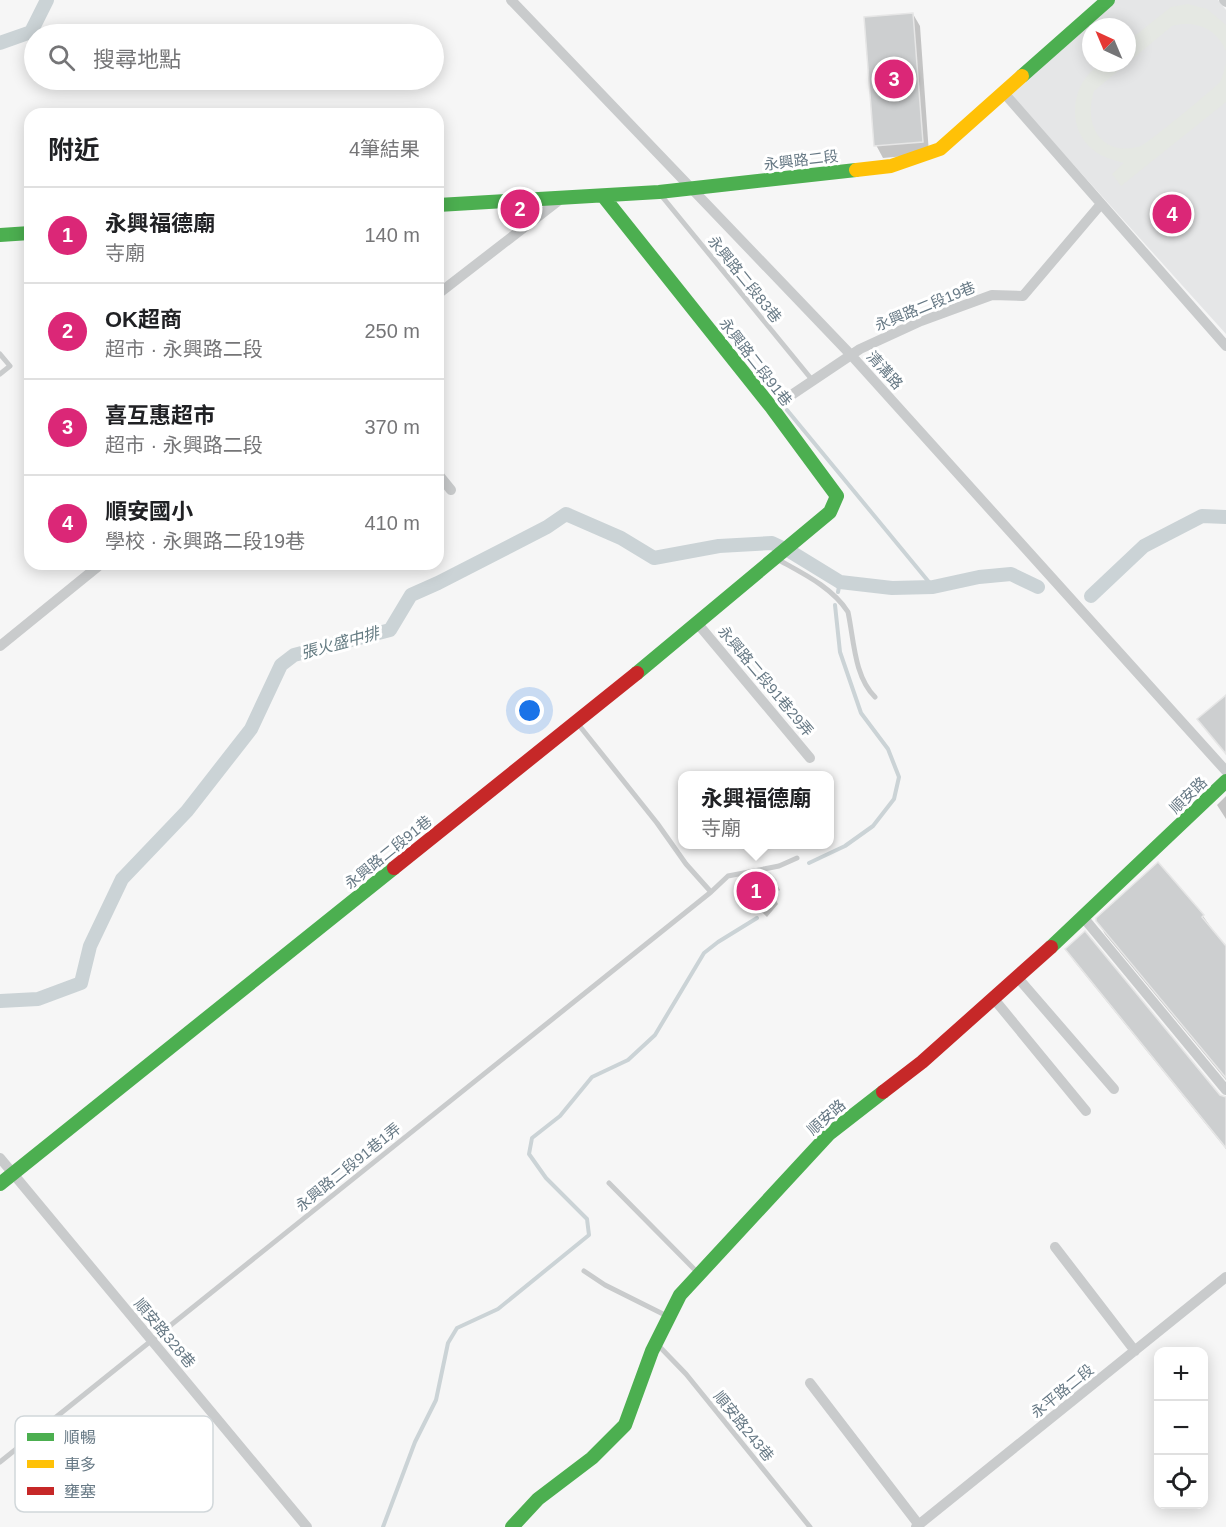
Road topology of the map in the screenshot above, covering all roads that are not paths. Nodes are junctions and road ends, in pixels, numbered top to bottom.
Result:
1 (511, 0) edge
2 (1108, 0) edge
3 (1004, 93) junction
4 (693, 189) junction
5 (658, 192) junction
6 (603, 196) junction
7 (562, 198) junction
8 (1101, 204) junction
9 (444, 205) edge
10 (24, 233) edge
11 (0, 235) edge
12 (444, 289) edge
13 (1226, 346) edge
14 (0, 354) edge
15 (851, 355) junction
16 (0, 374) edge
17 (813, 381) junction
18 (772, 408) junction
19 (444, 481) edge
20 (451, 489) dead end
21 (782, 552) junction
22 (94, 570) edge
23 (698, 624) junction
24 (0, 646) edge
25 (874, 697) dead end
26 (577, 722) junction
27 (810, 758) dead end
28 (1226, 771) edge
29 (1226, 781) edge
30 (797, 858) dead end
31 (711, 892) junction
32 (1083, 917) junction
33 (1018, 978) junction
34 (994, 999) junction
35 (1114, 1089) dead end
36 (1226, 1090) edge
37 (1086, 1111) dead end
38 (0, 1158) edge
39 (13, 1173) junction
40 (609, 1183) dead end
41 (0, 1184) edge
42 (1055, 1247) dead end
43 (584, 1271) dead end
44 (699, 1274) junction
45 (1226, 1277) edge
46 (669, 1317) junction
47 (151, 1340) junction
48 (656, 1343) junction
49 (1135, 1351) junction
50 (810, 1383) dead end
51 (57, 1416) edge
52 (15, 1450) edge
53 (0, 1462) edge
54 (918, 1526) edge
55 (307, 1527) edge
56 (512, 1527) edge
57 (810, 1527) edge

1 - 4 street, 清溝路
2 - 3 street, 永興路二段
3 - 4 street, 永興路二段
3 - 8 street
4 - 5 street, 永興路二段
4 - 15 street, 清溝路
5 - 6 street, 永興路二段
5 - 17 lane, 永興路二段83巷
6 - 7 street, 永興路二段
6 - 18 street, 永興路二段91巷
7 - 9 street, 永興路二段
7 - 12 street
8 - 13 street
8 - 15 street, 永興路二段19巷
10 - 11 street
14 - 16 lane
15 - 17 street, 永興路二段19巷
15 - 28 street, 清溝路
17 - 18 street, 永興路二段19巷
18 - 21 street, 永興路二段91巷
19 - 20 street
21 - 23 street, 永興路二段91巷
21 - 25 lane
22 - 24 street
23 - 26 street, 永興路二段91巷
23 - 27 street, 永興路二段91巷29弄
26 - 31 lane
26 - 39 street, 永興路二段91巷
29 - 32 street, 順安路
30 - 31 lane, 永興路二段91巷1弄
31 - 47 lane, 永興路二段91巷1弄
32 - 33 street, 順安路
32 - 36 street
33 - 34 street, 順安路
33 - 35 street
34 - 37 street
34 - 44 street, 順安路
38 - 39 street, 順安路328巷
39 - 41 street, 永興路二段91巷
39 - 47 street, 順安路328巷
40 - 44 lane
42 - 49 street
43 - 46 lane
44 - 46 street, 順安路
45 - 49 street, 永平路二段
46 - 48 street, 順安路
47 - 51 lane, 永興路二段91巷1弄
47 - 55 street, 順安路328巷
48 - 56 street, 順安路
48 - 57 lane, 順安路243巷
49 - 54 street, 永平路二段
50 - 54 street
52 - 53 lane, 永興路二段91巷1弄

